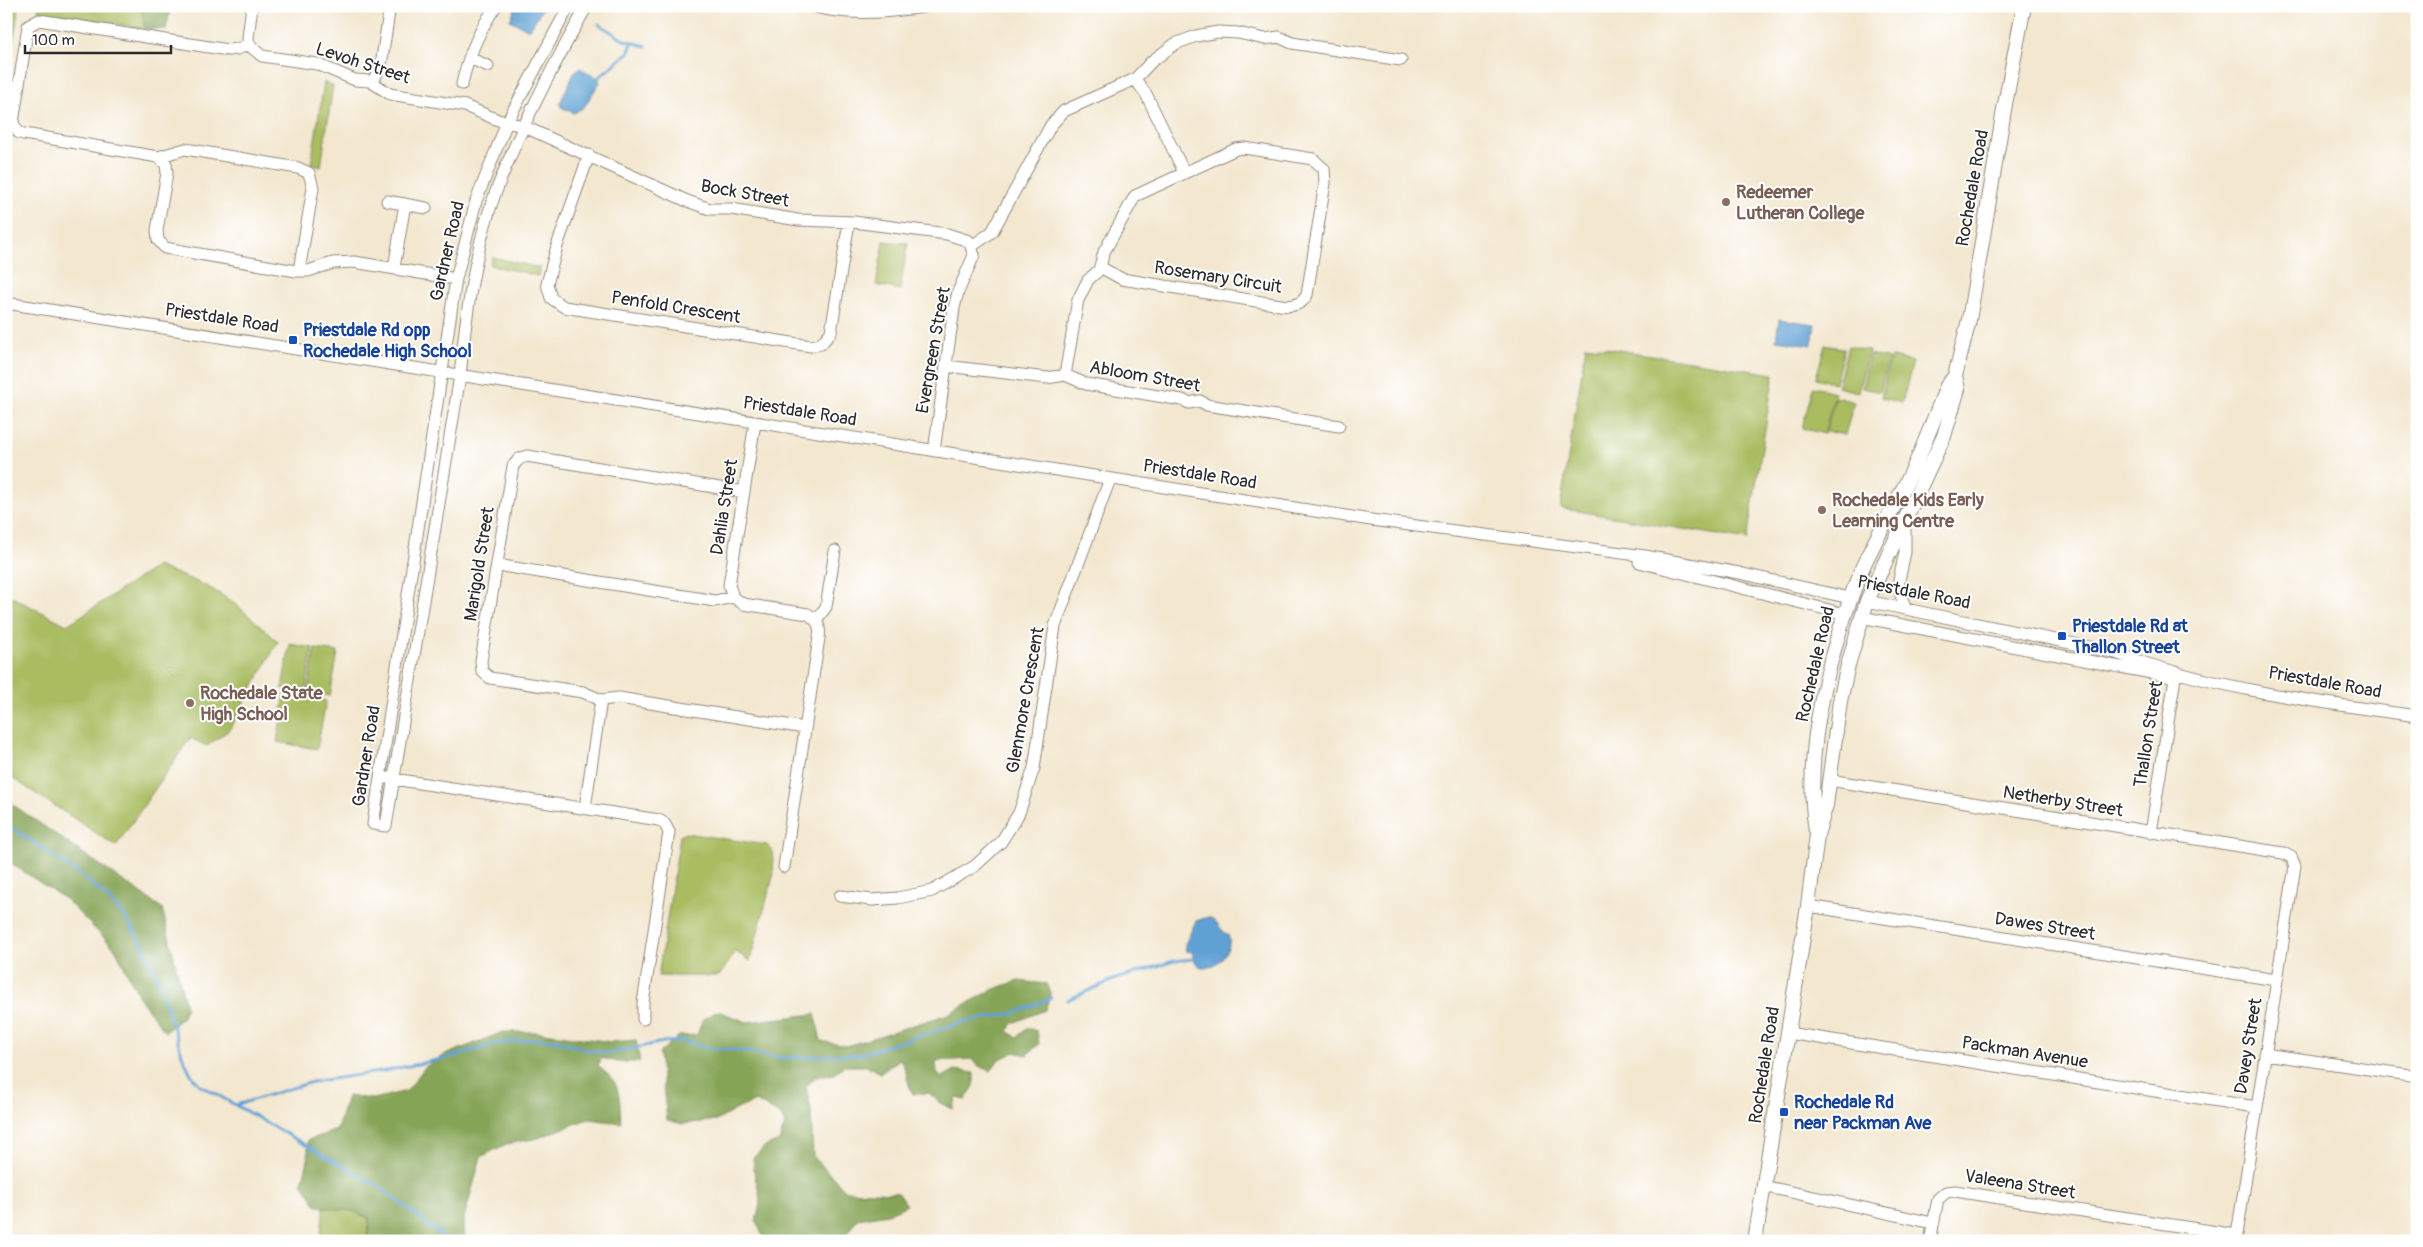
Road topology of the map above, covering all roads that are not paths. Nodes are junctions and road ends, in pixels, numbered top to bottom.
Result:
1 (252, 6) edge
2 (390, 6) edge
3 (496, 6) edge
4 (568, 6) edge
5 (587, 6) edge
6 (812, 6) edge
7 (931, 6) edge
8 (2024, 6) edge
9 (250, 44) junction
10 (470, 58) junction
11 (1401, 60) dead end
12 (488, 66) dead end
13 (1135, 79) junction
14 (373, 82) junction
15 (462, 84) dead end
16 (507, 122) junction
17 (523, 126) junction
18 (589, 154) junction
19 (158, 157) junction
20 (1184, 172) junction
21 (387, 201) dead end
22 (405, 204) junction
23 (426, 208) dead end
24 (849, 222) junction
25 (972, 246) junction
26 (1100, 267) junction
27 (394, 268) junction
28 (299, 271) junction
29 (456, 279) junction
30 (6, 303) edge
31 (946, 366) junction
32 (442, 373) junction
33 (1066, 375) junction
34 (460, 376) junction
35 (1955, 376) junction
36 (755, 423) junction
37 (1339, 426) dead end
38 (934, 452) junction
39 (1110, 479) junction
40 (744, 492) junction
41 (1905, 521) junction
42 (1589, 550) junction
43 (835, 551) dead end
44 (497, 565) junction
45 (733, 597) junction
46 (1850, 598) junction
47 (1867, 601) junction
48 (1905, 608) junction
49 (1845, 614) junction
50 (1861, 618) junction
51 (816, 620) junction
52 (2175, 674) junction
53 (601, 700) junction
54 (2417, 716) edge
55 (805, 728) junction
56 (381, 777) junction
57 (394, 779) junction
58 (1829, 780) junction
59 (584, 808) junction
60 (2150, 833) junction
61 (1817, 835) junction
62 (2291, 857) joint
63 (784, 867) dead end
64 (840, 896) dead end
65 (1808, 906) junction
66 (2276, 980) junction
67 (643, 1019) dead end
68 (1788, 1033) junction
69 (2265, 1054) junction
70 (2417, 1076) edge
71 (2256, 1107) junction
72 (1763, 1186) junction
73 (1933, 1223) junction
74 (2236, 1238) edge
75 (1755, 1241) edge
76 (1930, 1241) edge

1 - 9 street
2 - 14 street
3 - 10 street
4 - 16 street, Gardner Road
5 - 17 street, Gardner Road
6 - 7 street
8 - 35 main road, Rochedale Road
9 - 14 street, Levoh Street
9 - 19 street
10 - 12 street
10 - 15 street
11 - 13 street
13 - 20 street
13 - 25 street
14 - 16 street, Levoh Street
16 - 17 street, Levoh Street
16 - 29 street, Gardner Road
17 - 18 street, Bock Street
17 - 34 street, Gardner Road
18 - 24 street, Bock Street
18 - 24 street, Penfold Crescent
19 - 28 street
19 - 28 street
20 - 26 street, Rosemary Circuit
20 - 26 street, Rosemary Circuit
21 - 22 street
22 - 23 street
22 - 27 street
24 - 25 street, Bock Street
25 - 31 street, Evergreen Street
26 - 33 street, Rosemary Circuit
27 - 28 street
27 - 29 street
29 - 32 street, Gardner Road
30 - 32 street, Priestdale Road
31 - 33 street, Abloom Street
31 - 38 street, Evergreen Street
32 - 34 street, Priestdale Road
32 - 56 street, Gardner Road
33 - 37 street, Abloom Street
34 - 36 street, Priestdale Road
34 - 57 street, Gardner Road
35 - 41 main road, Rochedale Road
35 - 46 main road, Rochedale Road
36 - 38 street, Priestdale Road
36 - 40 street, Dahlia Street
38 - 39 street, Priestdale Road
39 - 42 street, Priestdale Road
39 - 64 street, Glenmore Crescent
40 - 44 street, Marigold Street
40 - 45 street, Dahlia Street
41 - 47 main road, Rochedale Road
41 - 48 street
42 - 46 street, Priestdale Road
42 - 49 street, Priestdale Road
43 - 51 street
44 - 45 street
44 - 53 street, Marigold Street
45 - 51 street
46 - 47 main road, Priestdale Road
46 - 49 main road, Rochedale Road
47 - 48 street, Priestdale Road
47 - 50 main road, Rochedale Road
48 - 52 street, Priestdale Road
49 - 50 main road, Priestdale Road
49 - 61 main road, Rochedale Road
50 - 52 street, Priestdale Road
50 - 58 main road, Rochedale Road
51 - 55 street
52 - 54 street, Priestdale Road
52 - 60 street, Thallon Street
53 - 55 street
53 - 59 street
55 - 63 street
56 - 57 street
56 - 57 street, Gardner Road
57 - 59 street
58 - 60 street, Netherby Street
58 - 61 main road, Rochedale Road
59 - 67 street
60 - 62 street, Netherby Street
61 - 65 main road, Rochedale Road
62 - 66 street, Davey Street
65 - 66 street, Dawes Street
65 - 68 main road, Rochedale Road
66 - 69 street, Davey Street
68 - 71 street, Packman Avenue
68 - 72 main road, Rochedale Road
69 - 70 street
69 - 71 street, Davey Street
71 - 74 street, Davey Street
72 - 73 street
72 - 75 main road, Rochedale Road
73 - 74 street, Valeena Street
73 - 76 street

